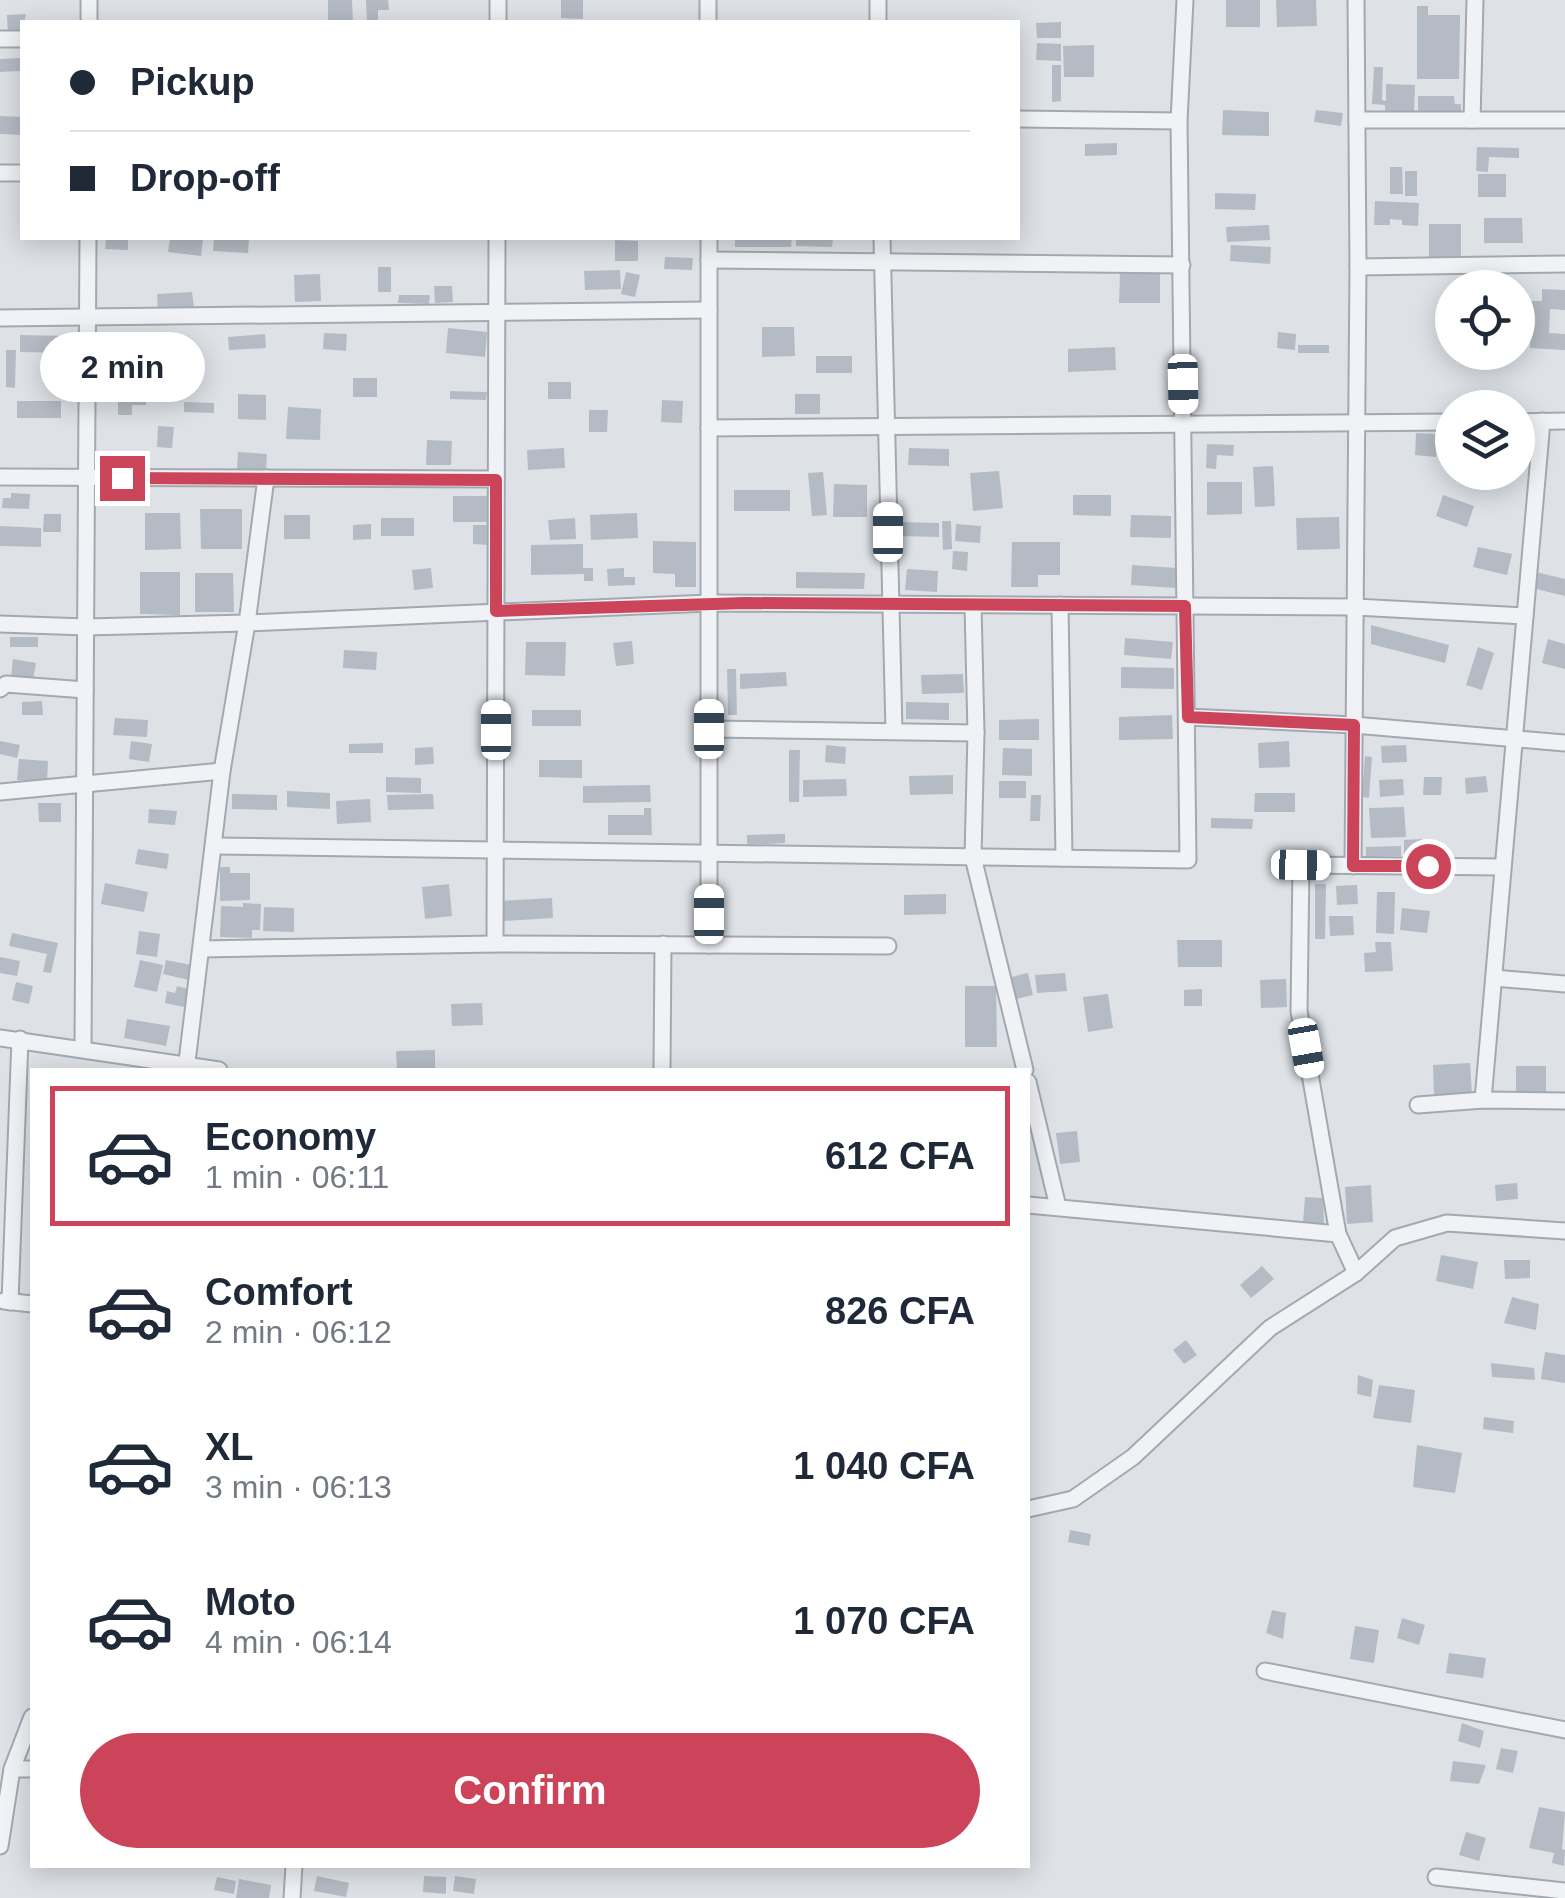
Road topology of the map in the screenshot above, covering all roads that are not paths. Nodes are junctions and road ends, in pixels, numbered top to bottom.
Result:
1 (1185, 0) edge
2 (1356, 0) edge
3 (1475, 0) edge
4 (1020, 119) edge
5 (1358, 120) junction
6 (1472, 120) junction
7 (1565, 120) edge
8 (1179, 121) junction
9 (88, 240) edge
10 (497, 240) edge
11 (709, 240) edge
12 (882, 240) edge
13 (709, 260) junction
14 (883, 262) junction
15 (1565, 264) edge
16 (1182, 265) junction
17 (1358, 267) junction
18 (497, 310) junction
19 (709, 310) junction
20 (0, 318) edge
21 (88, 318) junction
22 (1565, 421) edge
23 (1435, 422) edge
24 (1535, 422) edge
25 (1542, 422) junction
26 (1357, 423) junction
27 (1184, 424) junction
28 (888, 427) junction
29 (709, 428) junction
30 (0, 477) edge
31 (86, 478) junction
32 (266, 478) junction
33 (496, 480) junction
34 (888, 602) junction
35 (709, 603) junction
36 (973, 605) junction
37 (1060, 605) junction
38 (1185, 606) junction
39 (1355, 608) junction
40 (496, 611) junction
41 (1525, 616) junction
42 (247, 622) junction
43 (0, 624) edge
44 (86, 627) junction
45 (0, 690) edge
46 (85, 690) junction
47 (1188, 717) junction
48 (1354, 725) junction
49 (709, 729) junction
50 (894, 732) junction
51 (976, 732) junction
52 (1514, 739) junction
53 (1565, 742) edge
54 (222, 770) junction
55 (85, 784) junction
56 (0, 792) edge
57 (216, 846) junction
58 (496, 850) junction
59 (709, 853) junction
60 (972, 857) junction
61 (1064, 858) junction
62 (1353, 866) junction
63 (1503, 867) junction
64 (495, 944) junction
65 (662, 944) junction
66 (709, 945) junction
67 (888, 946) dead end
68 (202, 949) junction
69 (1494, 978) junction
70 (1565, 984) edge
71 (0, 1038) edge
72 (20, 1039) junction
73 (83, 1049) junction
74 (186, 1068) edge
75 (662, 1068) edge
76 (1025, 1068) edge
77 (1030, 1090) edge
78 (1484, 1100) junction
79 (1565, 1101) edge
80 (1418, 1105) dead end
81 (1030, 1204) edge
82 (1058, 1208) junction
83 (1565, 1230) edge
84 (1338, 1234) junction
85 (1356, 1273) junction
86 (5, 1302) edge
87 (30, 1304) edge
88 (1030, 1510) edge
89 (1265, 1671) dead end
90 (30, 1722) edge
91 (1565, 1730) edge
92 (12, 1769) junction
93 (30, 1769) edge
94 (0, 1846) edge
95 (294, 1868) edge
96 (1436, 1877) dead end
97 (1565, 1891) edge
98 (292, 1898) edge

1 - 8 street
2 - 5 street
3 - 6 street
4 - 8 street
5 - 6 street
5 - 17 street
6 - 7 street
8 - 16 street
9 - 21 street
10 - 18 street
11 - 13 street
12 - 14 street
13 - 14 street
13 - 19 street
14 - 16 street
14 - 28 street
15 - 17 street
16 - 27 street
17 - 26 street
18 - 19 street
18 - 21 street
18 - 33 street
19 - 29 street
20 - 21 street
21 - 31 street
22 - 25 street
23 - 26 street
24 - 25 street
25 - 41 street
26 - 27 street
26 - 39 street
27 - 28 street
27 - 38 street
28 - 29 street
28 - 34 street
29 - 35 street
30 - 31 street
31 - 32 street
31 - 44 street
32 - 33 street
32 - 42 street
33 - 40 street
34 - 35 street
34 - 36 street
34 - 50 street
35 - 40 street
35 - 49 street
36 - 37 street
36 - 51 street
37 - 38 street
37 - 61 street
38 - 39 street
38 - 47 street
39 - 41 street
39 - 48 street
40 - 42 street
40 - 58 street
41 - 52 street
42 - 44 street
42 - 54 street
43 - 44 street
44 - 46 street
45 - 46 street
46 - 55 street
47 - 48 street
47 - 61 street
48 - 52 street
48 - 62 street
49 - 50 street
49 - 59 street
50 - 51 street
51 - 60 street
52 - 53 street
52 - 63 street
54 - 55 street
54 - 57 street
55 - 56 street
55 - 73 street
57 - 58 street
57 - 68 street
58 - 59 street
58 - 64 street
59 - 60 street
59 - 66 street
60 - 61 street
60 - 76 street
62 - 63 street
62 - 84 street
63 - 69 street
64 - 65 street
64 - 68 street
65 - 66 street
65 - 75 street
66 - 67 street
68 - 74 street
69 - 70 street
69 - 78 street
71 - 72 street
72 - 73 street
72 - 86 street
73 - 74 street
77 - 82 street
78 - 79 street
78 - 80 street
81 - 82 street
82 - 84 street
83 - 85 street
84 - 85 street
85 - 88 street
86 - 87 street
89 - 91 street
90 - 92 street
92 - 93 street
92 - 94 street
95 - 98 street
96 - 97 street

